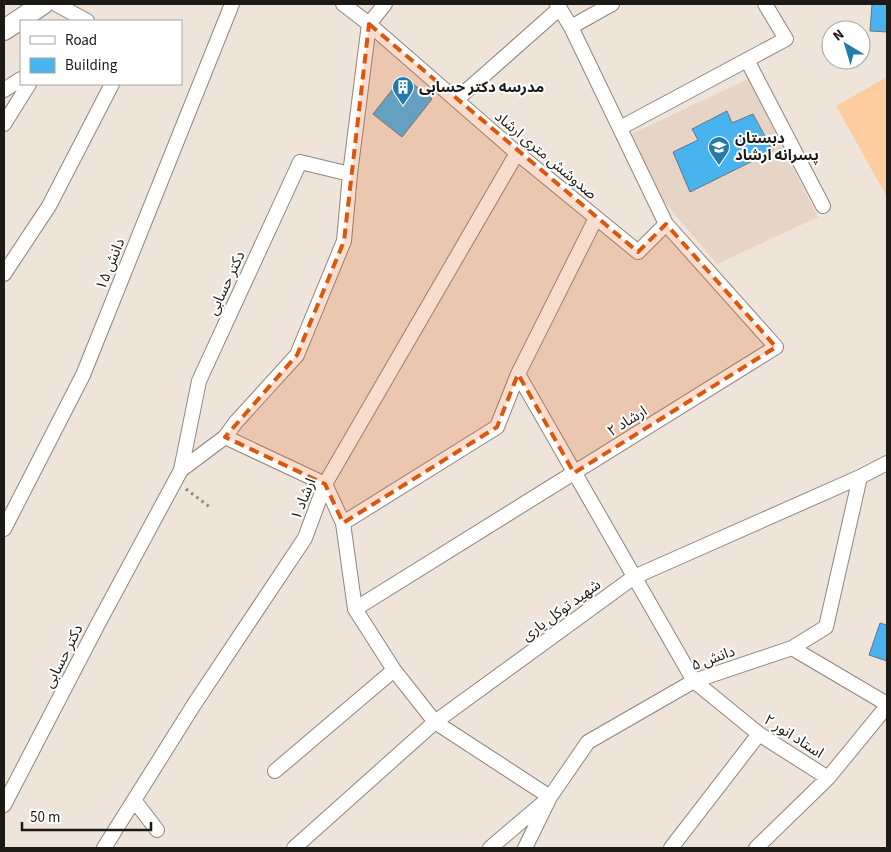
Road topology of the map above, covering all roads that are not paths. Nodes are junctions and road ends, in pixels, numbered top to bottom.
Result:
1 (43, 4) edge
2 (56, 4) edge
3 (232, 4) edge
4 (343, 4) edge
5 (385, 4) edge
6 (612, 4) edge
7 (766, 4) edge
8 (558, 6) edge
9 (72, 17) edge
10 (369, 24) junction
11 (571, 27) junction
12 (4, 30) edge
13 (747, 60) junction
14 (20, 80) edge
15 (28, 85) edge
16 (111, 85) edge
17 (4, 90) edge
18 (456, 100) junction
19 (4, 124) edge
20 (620, 128) junction
21 (517, 152) junction
22 (350, 174) junction
23 (823, 206) dead end
24 (596, 218) junction
25 (666, 224) junction
26 (4, 274) edge
27 (518, 374) junction
28 (225, 437) junction
29 (887, 463) edge
30 (574, 474) junction
31 (178, 476) junction
32 (860, 477) junction
33 (325, 484) junction
34 (343, 523) junction
35 (4, 529) edge
36 (634, 577) junction
37 (355, 609) junction
38 (792, 648) junction
39 (394, 670) junction
40 (694, 681) junction
41 (887, 705) edge
42 (435, 722) junction
43 (759, 734) junction
44 (275, 771) dead end
45 (828, 778) junction
46 (550, 797) junction
47 (134, 800) junction
48 (4, 805) edge
49 (157, 830) dead end
50 (104, 848) edge
51 (294, 848) edge
52 (490, 848) edge
53 (525, 848) edge
54 (671, 848) edge
55 (756, 848) edge

1 - 12 street
2 - 9 street
3 - 35 street, دانش ۱۵
4 - 10 street, صدوشش متری ارشاد
5 - 10 street
6 - 11 street
7 - 13 street
8 - 11 street
8 - 18 street
10 - 18 street, صدوشش متری ارشاد
10 - 22 street, دکتر حسابی
11 - 20 street
13 - 20 street
13 - 23 street
14 - 17 street
15 - 19 street
16 - 26 street
18 - 21 street, صدوشش متری ارشاد
20 - 25 street
21 - 24 street, صدوشش متری ارشاد
21 - 33 street, ارشاد ۱
22 - 28 street, دکتر حسابی
22 - 31 street, دکتر حسابی
24 - 25 street, صدوشش متری ارشاد
24 - 27 street
25 - 30 street, ارشاد ۲
27 - 30 street
27 - 34 street
28 - 31 street, دکتر حسابی
28 - 33 street
29 - 32 street, شهید توکل یاری
30 - 36 street
30 - 37 street, ارشاد ۲
31 - 48 street, دکتر حسابی
32 - 36 street, شهید توکل یاری
32 - 38 street, دانش ۵
33 - 34 street
33 - 47 street, ارشاد ۱
34 - 37 street
36 - 40 street
36 - 42 street, شهید توکل یاری
37 - 39 street
38 - 40 street, دانش ۵
38 - 41 street
39 - 42 street
39 - 44 street
40 - 43 street, استاد انور ۲
40 - 46 street, دانش ۵
41 - 45 street, استاد انور ۲
42 - 46 street
42 - 51 street, شهید توکل یاری
43 - 45 street, استاد انور ۲
43 - 54 street
45 - 55 street
46 - 52 street
46 - 53 street, دانش ۵
47 - 49 street
47 - 50 street, ارشاد ۱

